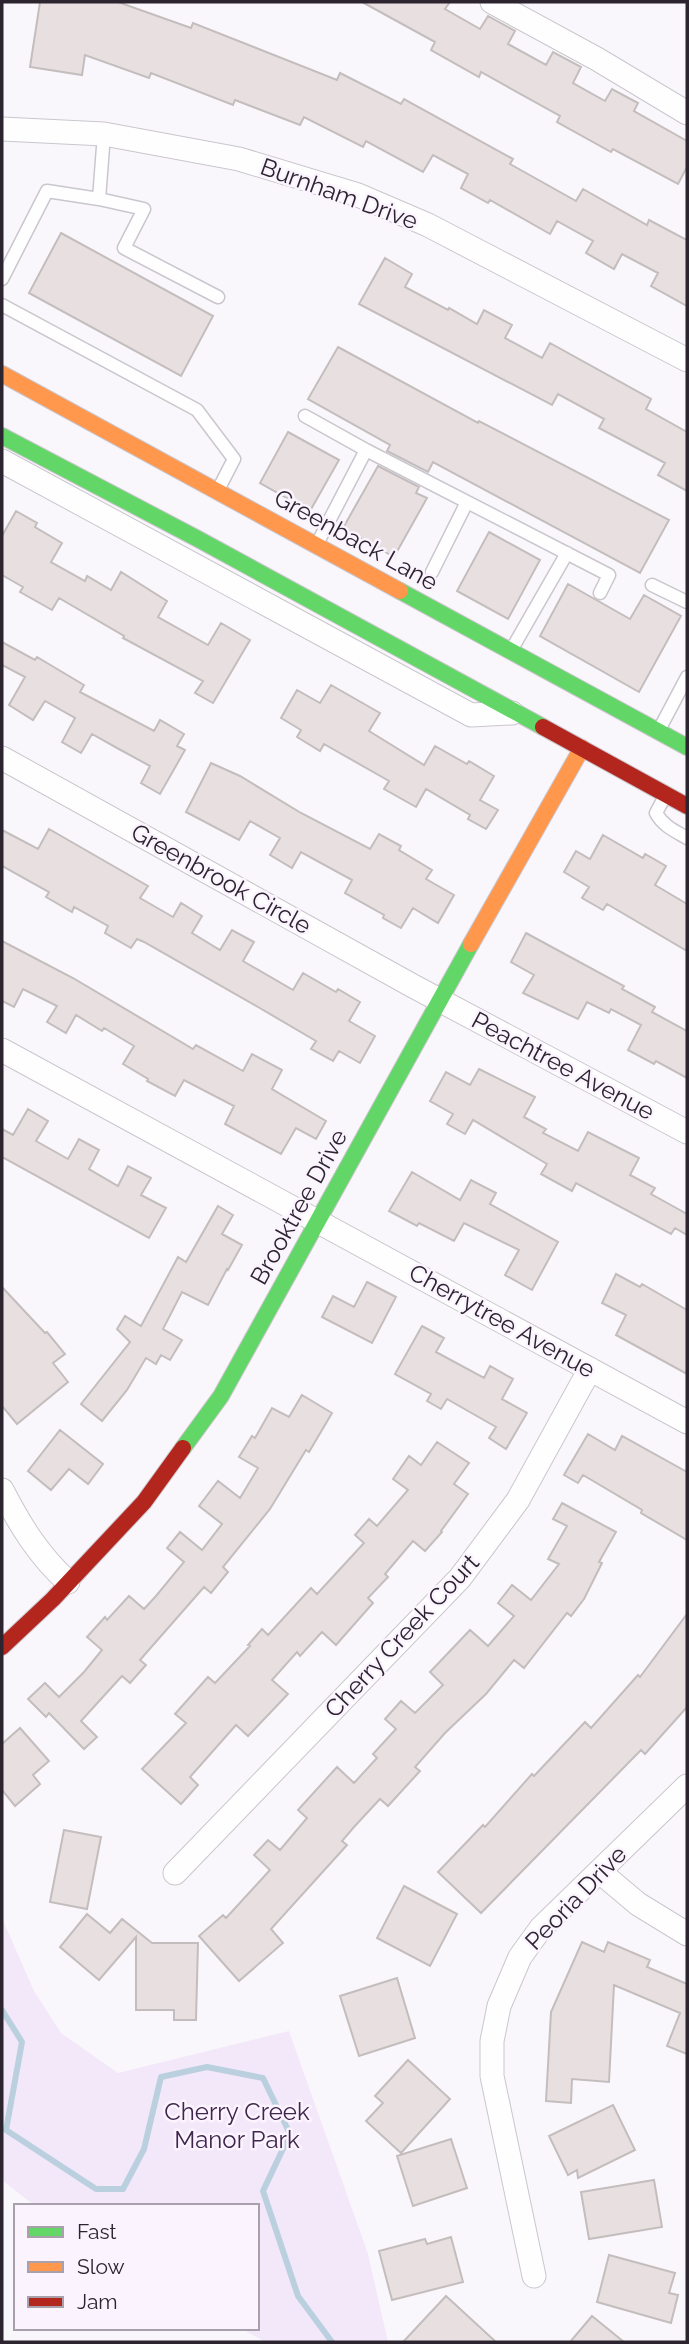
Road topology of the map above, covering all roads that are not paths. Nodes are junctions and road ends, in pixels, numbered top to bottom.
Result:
1 (492, 2) edge
2 (687, 113) edge
3 (2, 130) edge
4 (104, 134) junction
5 (99, 199) junction
6 (2, 279) edge
7 (218, 297) dead end
8 (2, 305) edge
9 (687, 360) edge
10 (2, 374) edge
11 (305, 416) dead end
12 (2, 436) edge
13 (366, 450) junction
14 (2, 461) edge
15 (218, 491) junction
16 (467, 502) junction
17 (317, 544) junction
18 (566, 554) junction
19 (432, 572) dead end
20 (652, 585) dead end
21 (600, 593) dead end
22 (687, 602) edge
23 (512, 650) junction
24 (687, 677) edge
25 (515, 713) junction
26 (658, 731) junction
27 (633, 737) dead end
28 (608, 743) dead end
29 (687, 747) edge
30 (582, 748) junction
31 (2, 758) edge
32 (666, 794) junction
33 (687, 806) edge
34 (687, 838) edge
35 (440, 999) junction
36 (2, 1050) edge
37 (687, 1132) edge
38 (317, 1220) junction
39 (590, 1369) junction
40 (687, 1422) edge
41 (2, 1490) edge
42 (68, 1583) junction
43 (2, 1647) edge
44 (687, 1786) edge
45 (600, 1872) junction
46 (175, 1873) dead end
47 (687, 1934) edge
48 (534, 2276) dead end

1 - 2 street
3 - 4 street, Burnham Drive
4 - 5 lane
4 - 9 street, Burnham Drive
5 - 6 lane
5 - 7 lane
8 - 15 lane
10 - 15 main road, Greenback Lane
11 - 13 lane
12 - 25 main road
13 - 16 lane
13 - 17 lane
14 - 25 street
15 - 17 main road, Greenback Lane
16 - 18 lane
16 - 19 lane
17 - 23 main road, Greenback Lane
18 - 21 lane
18 - 23 lane
20 - 22 lane
23 - 26 main road, Greenback Lane
24 - 26 lane
25 - 30 main road
26 - 27 main road
26 - 29 main road, Greenback Lane
28 - 30 main road
30 - 32 main road
30 - 35 main road, Brooktree Drive
31 - 35 street, Greenbrook Circle
32 - 33 main road
32 - 34 lane
35 - 37 street, Peachtree Avenue
35 - 38 main road, Brooktree Drive
36 - 38 street
38 - 39 street, Cherrytree Avenue
38 - 42 main road, Brooktree Drive
39 - 40 street, Cherrytree Avenue
39 - 46 street, Cherry Creek Court
41 - 42 street
42 - 43 main road, Brooktree Drive
44 - 45 street, Peoria Drive
45 - 47 street
45 - 48 street, Peoria Drive

